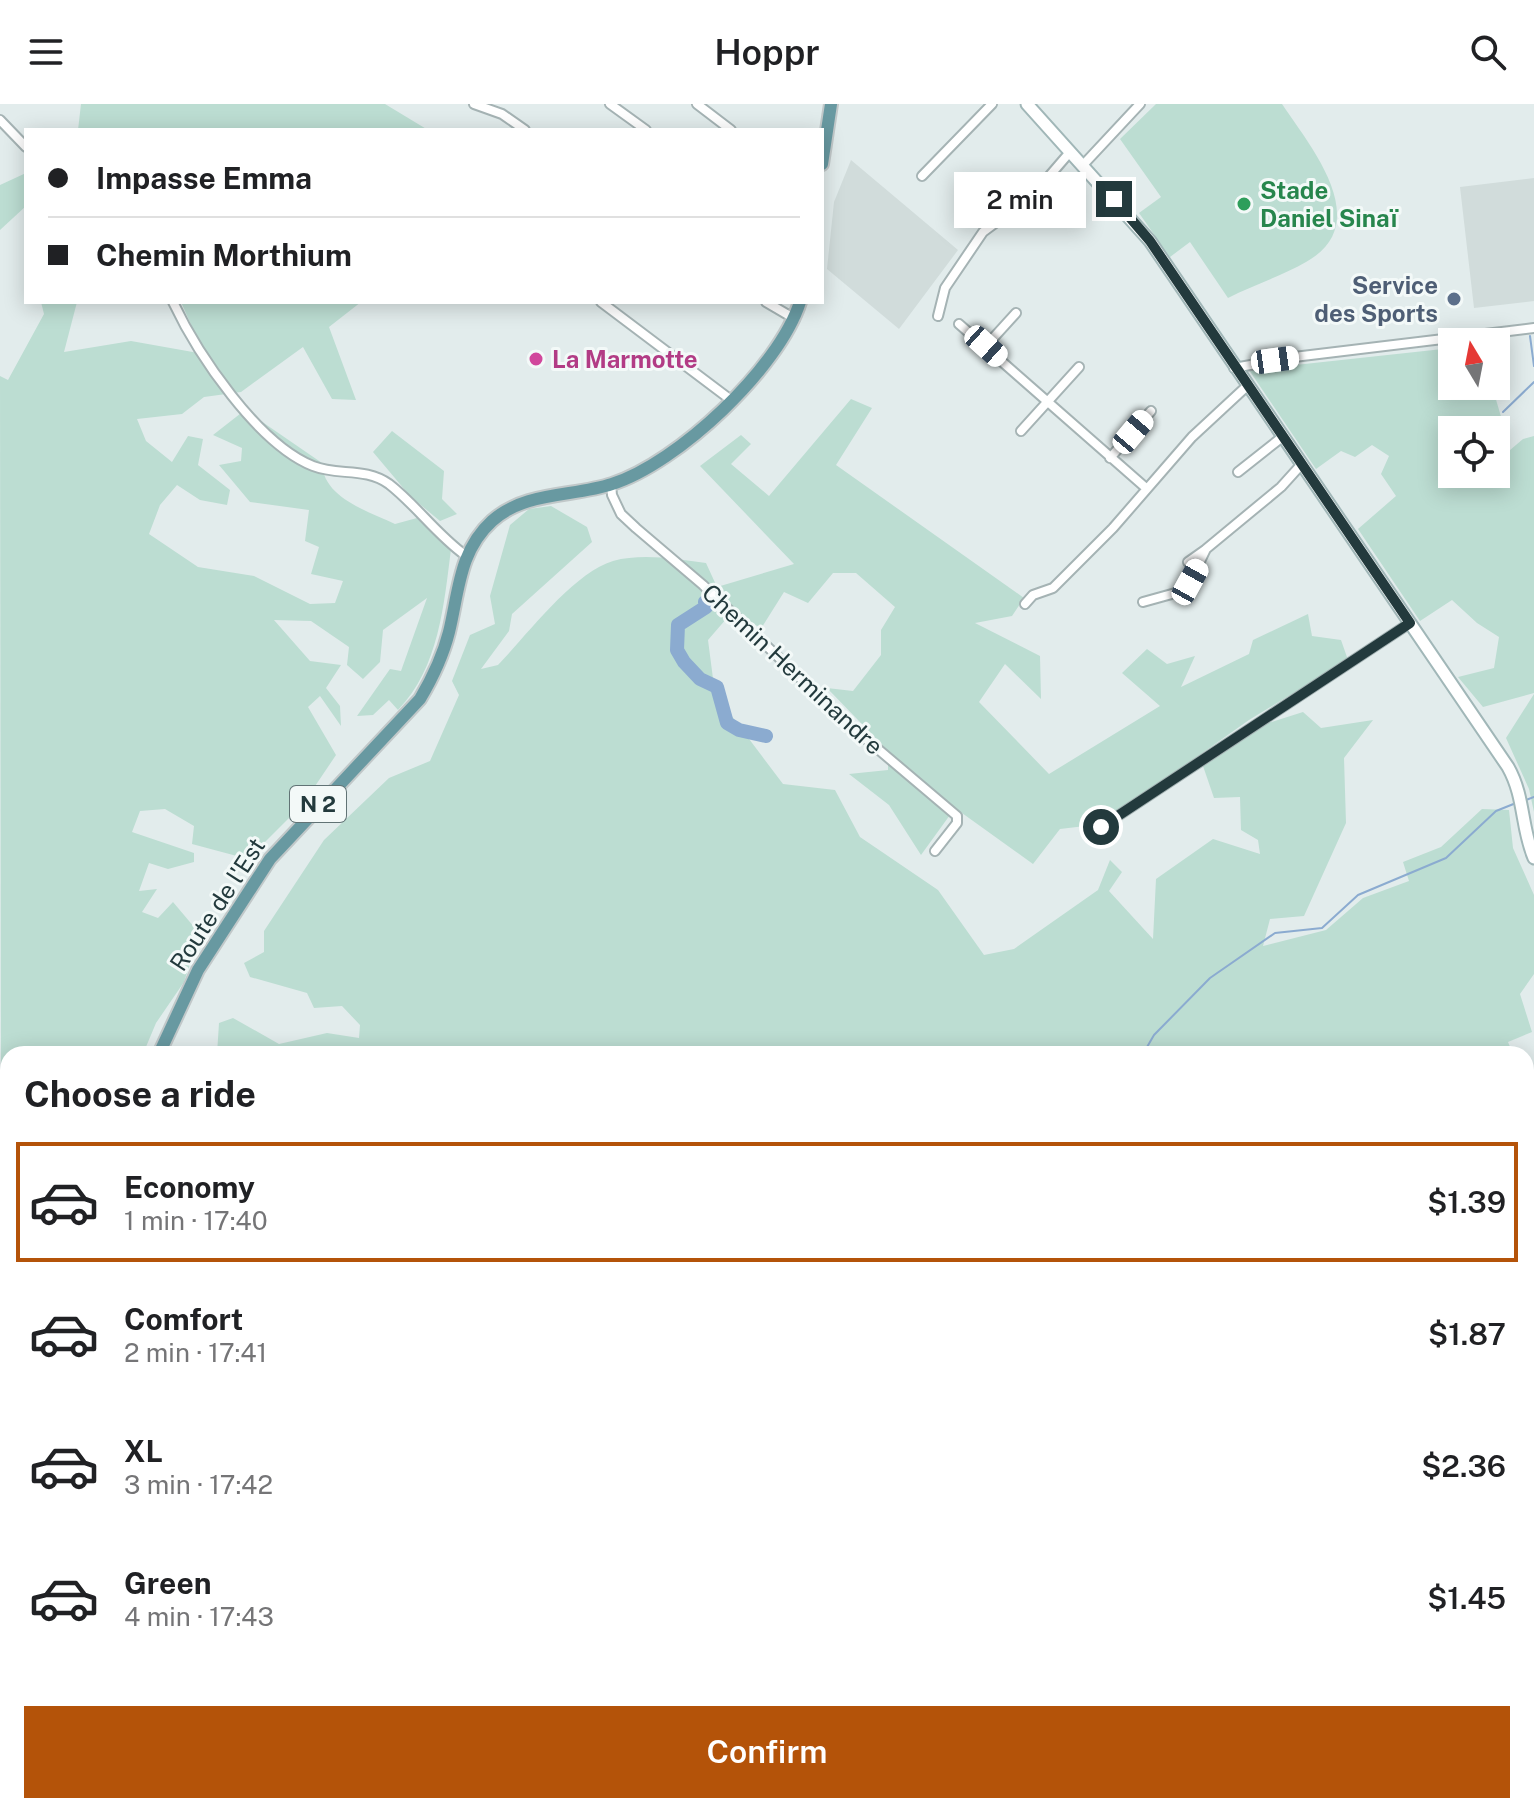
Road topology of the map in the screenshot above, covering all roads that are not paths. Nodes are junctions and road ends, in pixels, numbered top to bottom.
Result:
1 (474, 104) edge
2 (610, 104) edge
3 (697, 104) edge
4 (831, 104) edge
5 (992, 104) edge
6 (1027, 104) edge
7 (1140, 104) edge
8 (0, 120) edge
9 (522, 128) edge
10 (643, 128) edge
11 (728, 128) edge
12 (24, 145) edge
13 (824, 151) edge
14 (1070, 152) junction
15 (1083, 165) junction
16 (922, 176) dead end
17 (174, 304) edge
18 (604, 304) edge
19 (769, 304) edge
20 (799, 304) edge
21 (1016, 313) dead end
22 (938, 316) dead end
23 (795, 319) junction
24 (959, 324) dead end
25 (1534, 328) edge
26 (986, 346) junction
27 (1079, 367) dead end
28 (1234, 368) junction
29 (1247, 386) junction
30 (731, 400) junction
31 (1047, 401) junction
32 (1151, 411) dead end
33 (1021, 431) dead end
34 (1281, 438) junction
35 (1110, 458) junction
36 (1300, 466) junction
37 (1238, 472) dead end
38 (611, 484) junction
39 (1146, 488) junction
40 (1206, 549) junction
41 (465, 555) junction
42 (1188, 562) dead end
43 (1143, 602) dead end
44 (1025, 604) dead end
45 (1410, 623) junction
46 (1101, 827) dead end
47 (935, 851) dead end
48 (1534, 858) edge
49 (163, 1046) edge

1 - 9 street
2 - 10 street
3 - 11 street
4 - 13 main road
5 - 16 street
6 - 14 street
7 - 15 street
8 - 12 street
14 - 15 street
14 - 22 street
15 - 28 street
17 - 41 street
18 - 30 street
19 - 23 street
20 - 23 main road, Route de l'Est / N 2
21 - 26 street
23 - 30 main road, Route de l'Est / N 2
24 - 26 street
25 - 28 street
26 - 31 street
27 - 31 street
28 - 29 street
29 - 34 street
29 - 39 street
30 - 38 main road, Route de l'Est / N 2
31 - 33 street
31 - 35 street
32 - 35 street
34 - 36 street
34 - 37 street
35 - 39 street
36 - 40 street
36 - 45 street
38 - 41 main road, Route de l'Est / N 2
38 - 47 street, Chemin Herminandre
39 - 44 street
40 - 42 street
40 - 43 street
41 - 49 main road, Route de l'Est / N 2
45 - 46 street
45 - 48 street

